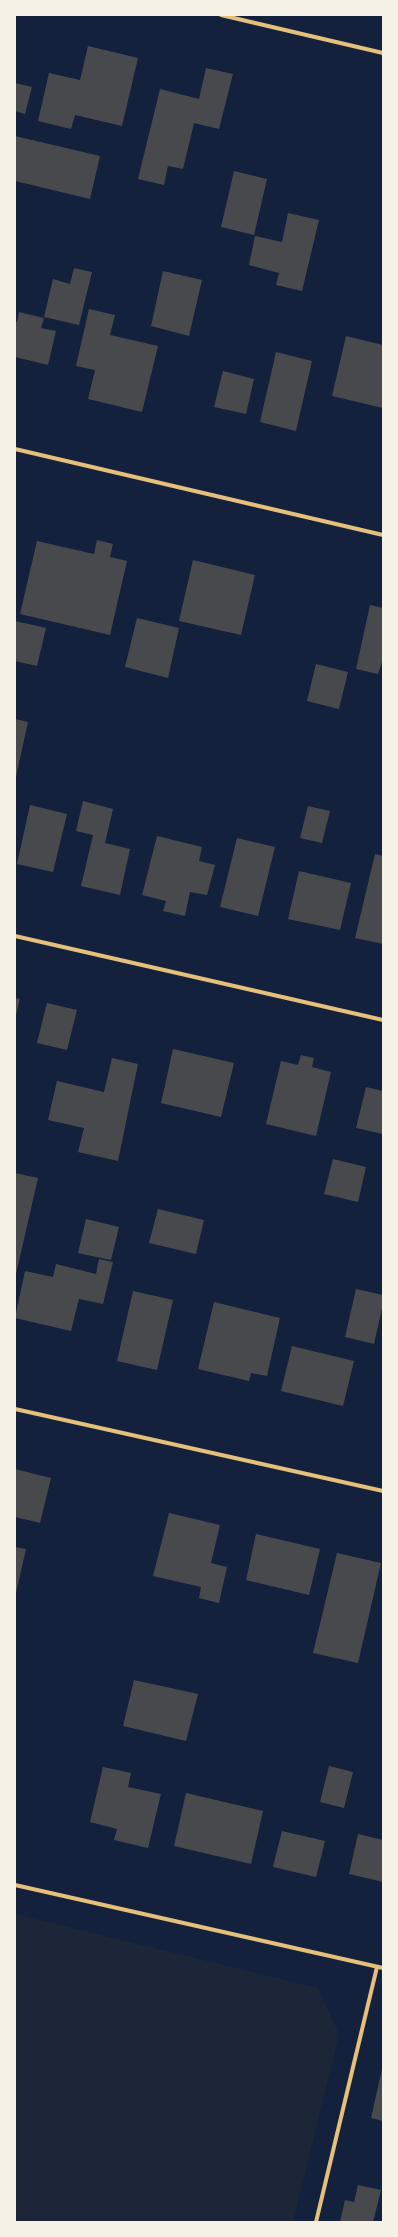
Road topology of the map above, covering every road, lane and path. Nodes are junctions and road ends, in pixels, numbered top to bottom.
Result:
1 (221, 15) edge
2 (383, 53) edge
3 (15, 449) edge
4 (383, 535) edge
5 (15, 936) edge
6 (383, 1020) edge
7 (15, 1409) edge
8 (383, 1492) edge
9 (15, 1885) edge
10 (377, 1967) junction
11 (383, 1968) edge
12 (316, 2222) edge

1 - 2 street
3 - 4 street
5 - 6 street
7 - 8 street
9 - 10 street
10 - 11 street
10 - 12 street

